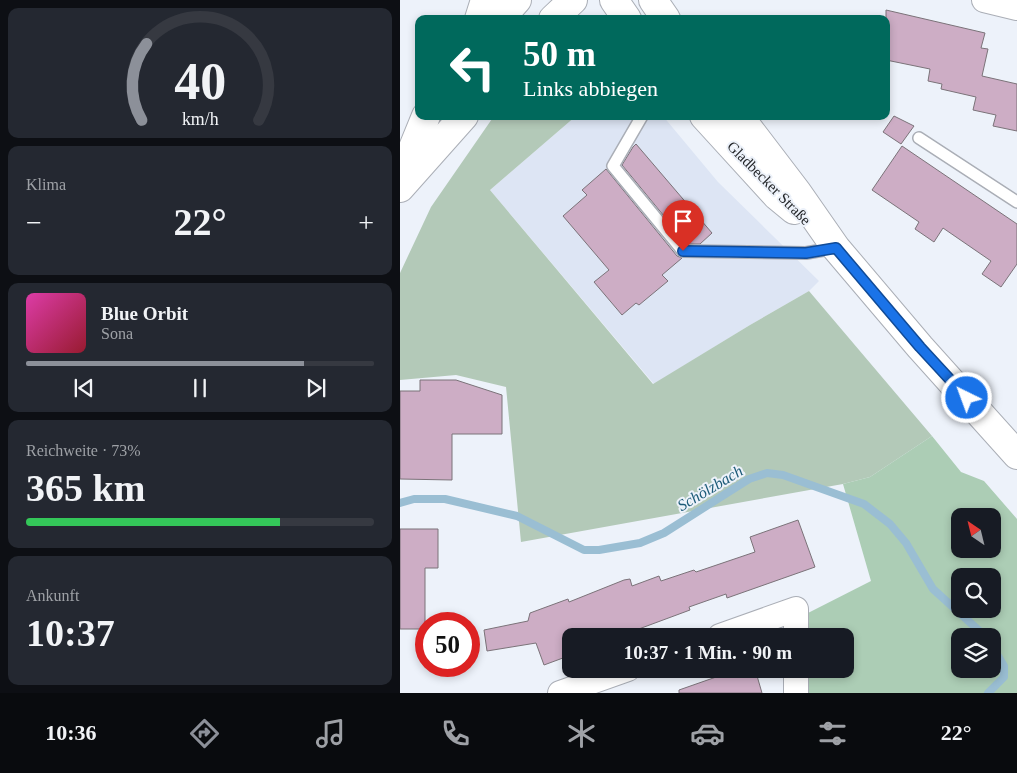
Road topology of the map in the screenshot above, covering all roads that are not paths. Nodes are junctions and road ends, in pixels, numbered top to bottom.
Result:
1 (485, 0) edge
2 (516, 0) edge
3 (573, 0) edge
4 (614, 0) edge
5 (654, 0) edge
6 (984, 0) edge
7 (1017, 8) edge
8 (480, 15) edge
9 (503, 15) edge
10 (557, 15) edge
11 (624, 15) edge
12 (663, 15) edge
13 (424, 120) edge
14 (460, 120) edge
15 (640, 120) edge
16 (708, 120) edge
17 (741, 120) edge
18 (919, 138) dead end
19 (400, 180) edge
20 (400, 188) edge
21 (1017, 202) edge
22 (836, 248) junction
23 (1017, 455) edge
24 (743, 628) edge
25 (796, 628) edge
26 (602, 678) edge
27 (796, 678) edge
28 (560, 693) edge
29 (796, 693) edge

1 - 8 main road
2 - 9 main road
3 - 10 main road
4 - 11 main road
5 - 12 main road
6 - 7 street
13 - 19 main road
14 - 20 main road
15 - 22 lane
16 - 22 main road, Gladbecker Straße
17 - 22 main road, Gladbecker Straße
18 - 21 lane
22 - 23 main road, Gladbecker Straße
24 - 25 street
26 - 28 street
27 - 29 street

